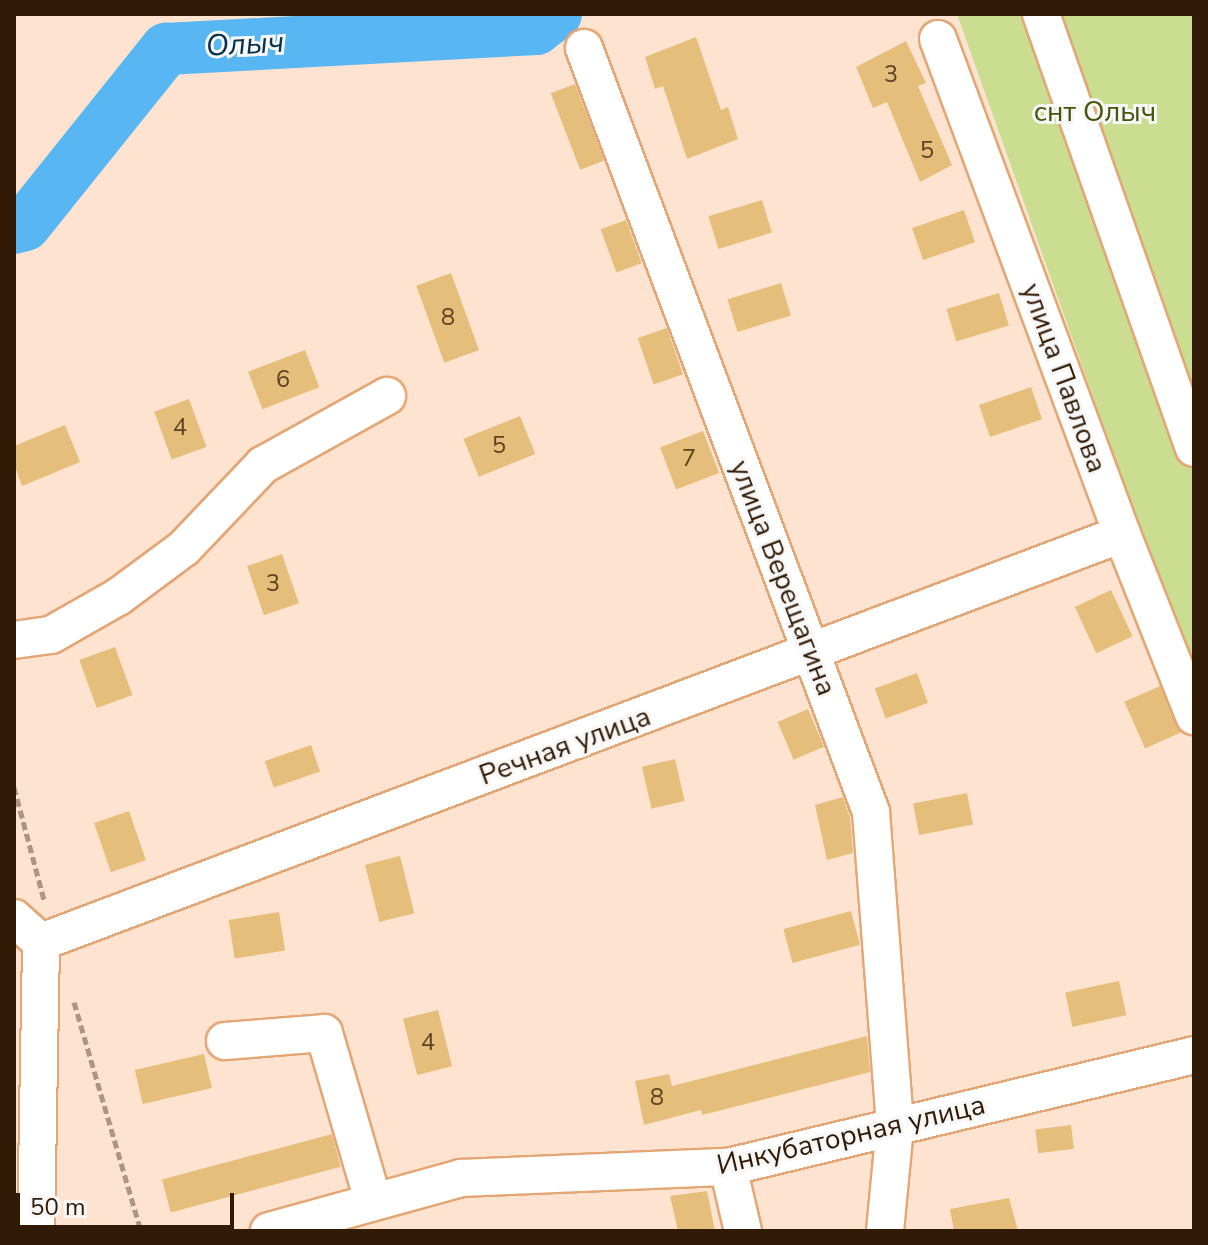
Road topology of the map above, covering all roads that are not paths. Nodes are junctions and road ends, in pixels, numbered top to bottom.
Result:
1 (1041, 14) edge
2 (938, 39) dead end
3 (584, 48) dead end
4 (387, 396) dead end
5 (1194, 448) edge
6 (1122, 534) junction
7 (14, 640) edge
8 (812, 654) junction
9 (1194, 716) edge
10 (14, 918) edge
11 (48, 939) junction
12 (225, 1041) dead end
13 (1194, 1055) edge
14 (895, 1127) junction
15 (728, 1167) junction
16 (373, 1201) junction
17 (36, 1231) edge
18 (269, 1231) edge
19 (743, 1231) edge
20 (885, 1231) edge

1 - 5 street
2 - 6 street, улица Павлова
3 - 8 street, улица Верещагина
4 - 7 street
6 - 8 street, Речная улица
6 - 9 street, улица Павлова
8 - 11 street, Речная улица
8 - 14 street, улица Верещагина
10 - 11 street
11 - 17 street
12 - 16 street
13 - 14 street, Инкубаторная улица
14 - 15 street, Инкубаторная улица
14 - 20 street, улица Верещагина
15 - 16 street, Инкубаторная улица
15 - 19 street
16 - 18 street, Инкубаторная улица

